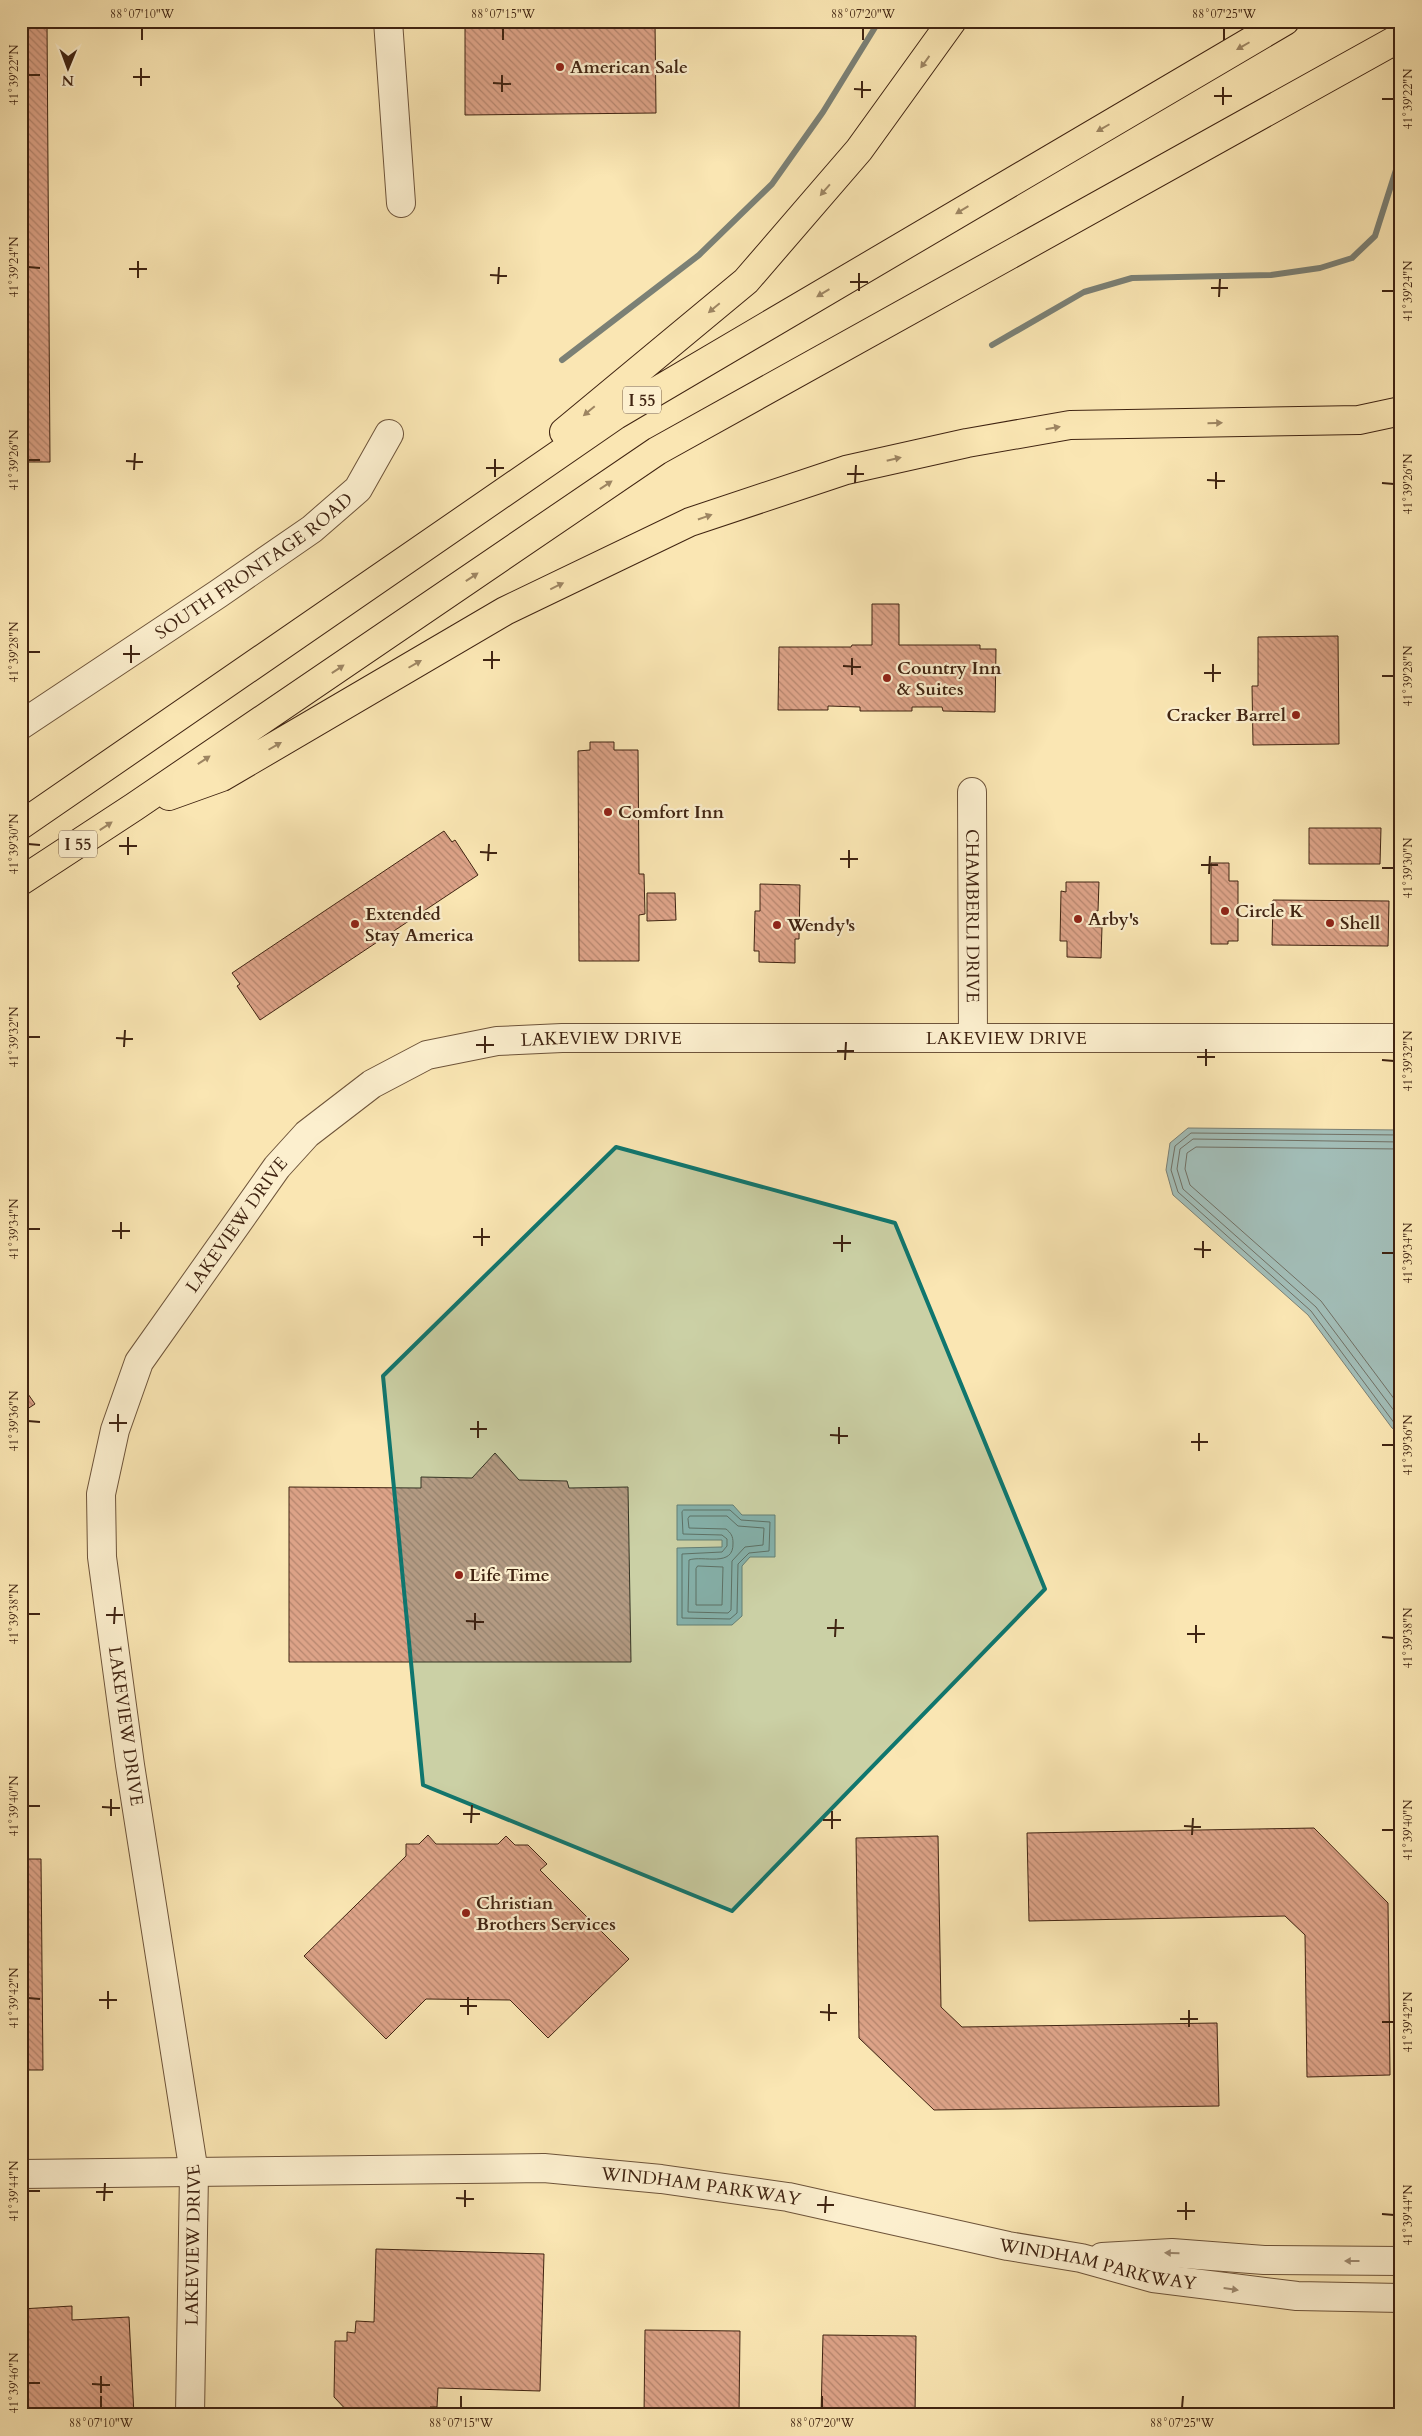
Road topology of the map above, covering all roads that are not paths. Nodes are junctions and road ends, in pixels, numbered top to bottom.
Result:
1 (388, 21) edge
2 (952, 21) edge
3 (1285, 21) edge
4 (1401, 38) edge
5 (401, 203) dead end
6 (1401, 411) edge
7 (1359, 420) junction
8 (1401, 431) edge
9 (389, 434) dead end
10 (21, 725) edge
11 (972, 792) dead end
12 (134, 807) junction
13 (24, 823) edge
14 (21, 881) edge
15 (973, 1038) junction
16 (1401, 1038) edge
17 (194, 2173) junction
18 (21, 2174) edge
19 (1081, 2258) junction
20 (1401, 2262) edge
21 (1401, 2298) edge
22 (190, 2415) edge

1 - 5 street
2 -> 13 highway
3 -> 13 highway, I 55
12 -> 4 highway, I 55
6 - 7 highway
7 - 8 highway
12 -> 7 highway
9 - 10 street, SOUTH FRONTAGE ROAD
11 - 15 street, CHAMBERLI DRIVE
14 -> 12 highway, I 55
15 - 16 street, LAKEVIEW DRIVE
15 - 17 street, LAKEVIEW DRIVE
17 - 18 street, WINDHAM PARKWAY
17 - 19 street, WINDHAM PARKWAY
17 - 22 street, LAKEVIEW DRIVE
20 -> 19 street
19 -> 21 street, WINDHAM PARKWAY

